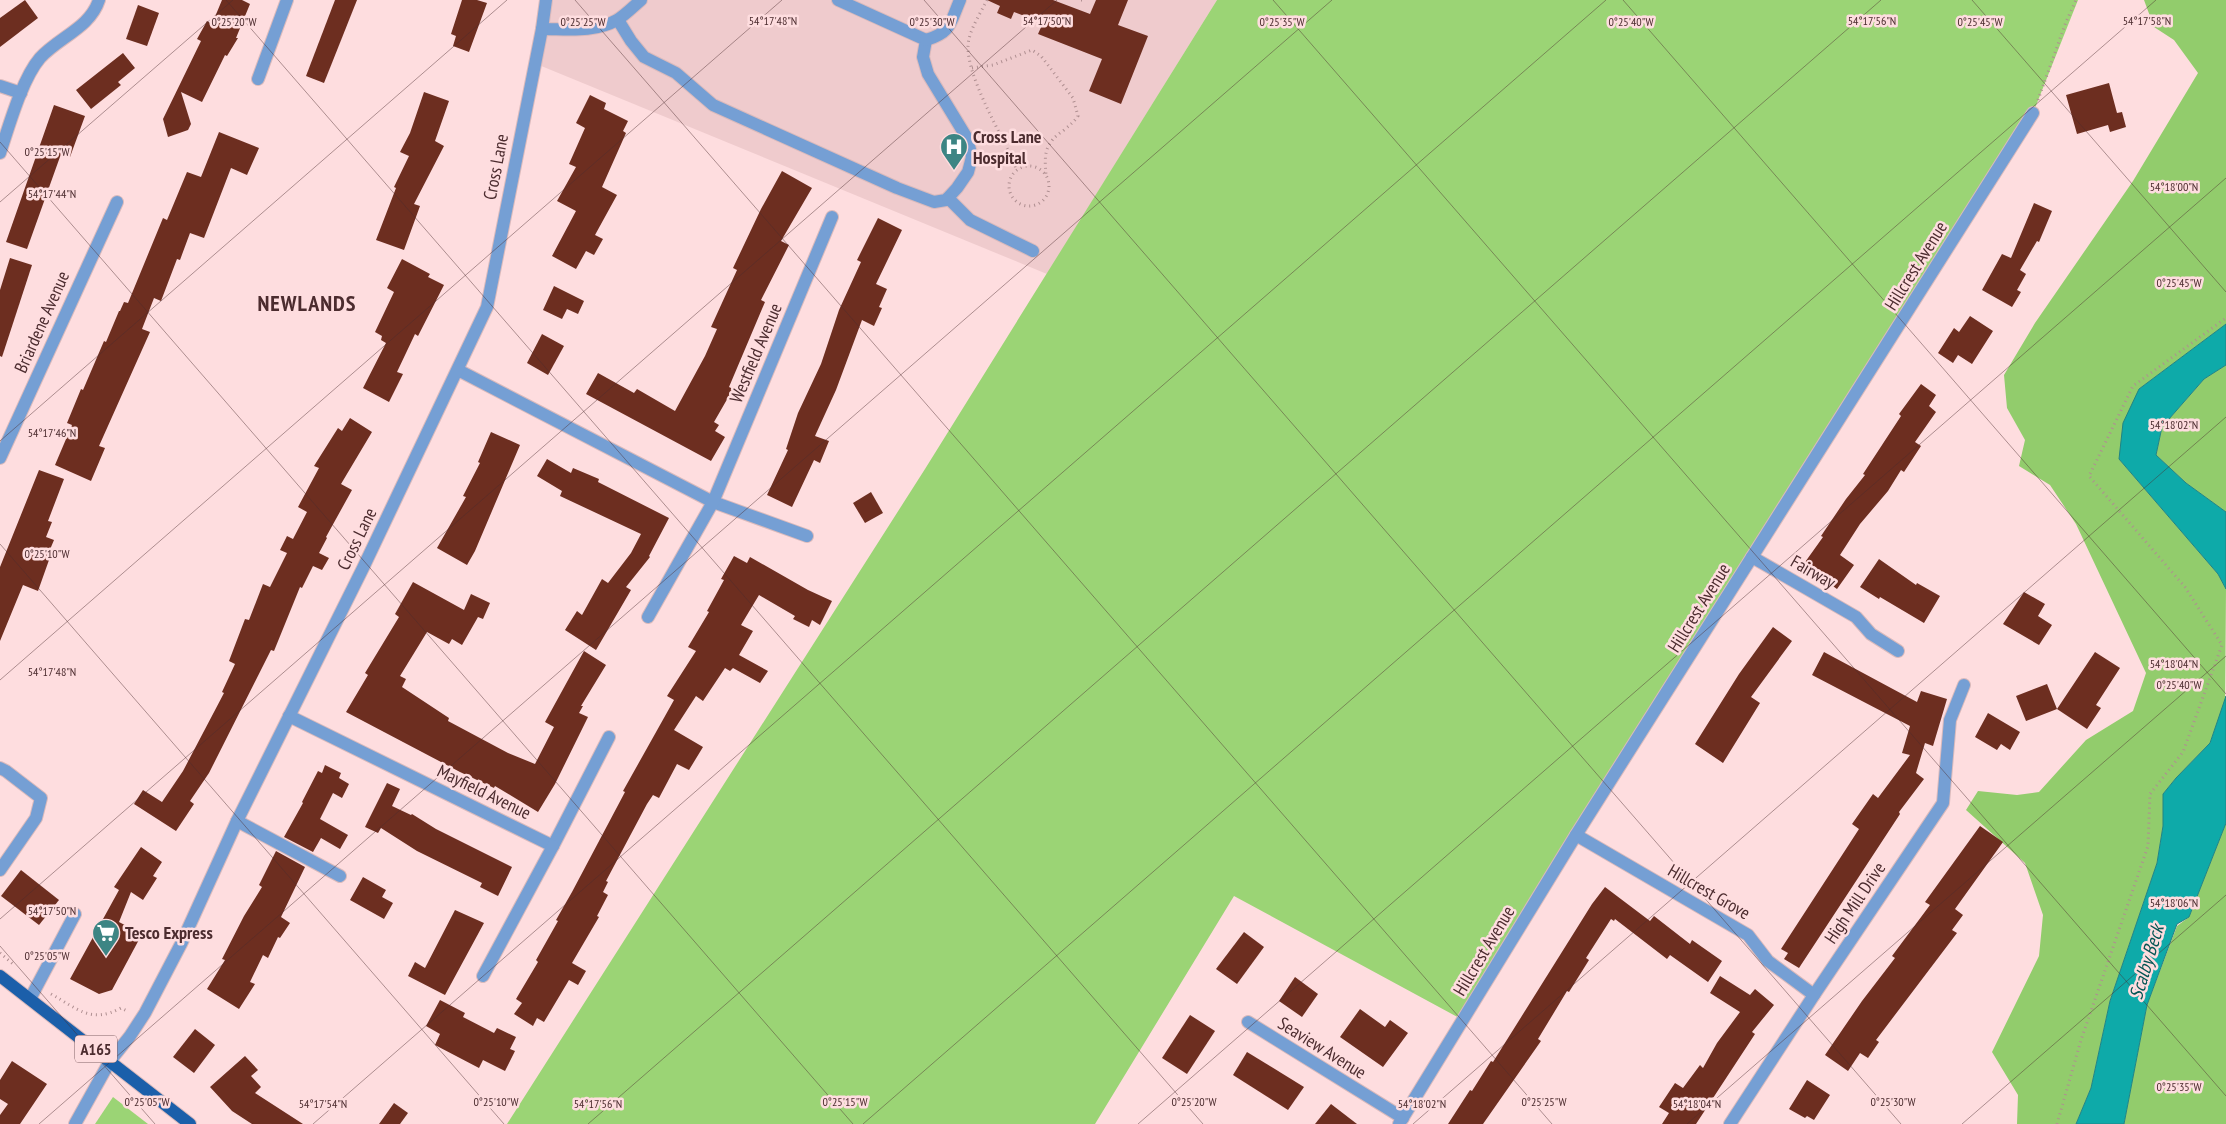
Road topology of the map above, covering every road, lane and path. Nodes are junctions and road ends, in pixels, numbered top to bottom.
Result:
1 (100, 0) edge
2 (287, 0) edge
3 (546, 0) edge
4 (641, 0) edge
5 (838, 0) edge
6 (960, 0) edge
7 (987, 0) edge
8 (2076, 0) edge
9 (618, 20) junction
10 (542, 29) junction
11 (926, 40) junction
12 (972, 68) junction
13 (258, 79) dead end
14 (0, 86) edge
15 (21, 93) junction
16 (2033, 113) joint
17 (0, 153) edge
18 (1017, 170) junction
19 (1046, 175) junction
20 (948, 198) junction
21 (117, 202) dead end
22 (832, 217) dead end
23 (1033, 251) dead end
24 (2226, 318) edge
25 (458, 370) junction
26 (0, 458) edge
27 (713, 502) junction
28 (807, 536) dead end
29 (1752, 557) junction
30 (648, 617) dead end
31 (1898, 651) dead end
32 (1964, 685) dead end
33 (289, 716) junction
34 (609, 737) dead end
35 (0, 768) edge
36 (237, 821) junction
37 (1576, 834) junction
38 (553, 846) junction
39 (0, 870) edge
40 (340, 876) dead end
41 (76, 914) dead end
42 (0, 953) edge
43 (15, 965) dead end
44 (0, 976) edge
45 (483, 976) dead end
46 (38, 984) junction
47 (1814, 995) junction
48 (30, 999) junction
49 (140, 1020) junction
50 (1248, 1022) dead end
51 (110, 1060) junction
52 (1401, 1121) edge
53 (75, 1124) edge
54 (190, 1124) edge
55 (1730, 1124) edge
56 (2057, 1124) edge

1 - 15 street
2 - 13 street
3 - 10 street, Cross Lane
4 - 9 street
5 - 11 street
6 - 11 street
7 - 12 path
8 - 16 path
9 - 10 street
9 - 20 street
10 - 25 street, Cross Lane
11 - 20 street
12 - 18 path
12 - 19 path
14 - 15 street
15 - 17 street
16 - 29 street, Hillcrest Avenue
18 - 19 path
18 - 19 path
20 - 23 street
21 - 26 street, Briardene Avenue
22 - 27 street, Westfield Avenue
24 - 56 path
25 - 27 street
25 - 33 street, Cross Lane
27 - 28 street
27 - 30 street, Westfield Avenue
29 - 31 street, Fairway
29 - 37 street, Hillcrest Avenue
32 - 47 street, High Mill Drive
33 - 36 street, Cross Lane
33 - 38 street, Mayfield Avenue
34 - 38 street
35 - 39 street
36 - 40 street
36 - 49 street, Cross Lane
37 - 47 street, Hillcrest Grove
37 - 52 street, Hillcrest Avenue
38 - 45 street
41 - 46 street
42 - 43 path
44 - 48 main road, A165
46 - 48 street
46 - 49 path
47 - 55 street, High Mill Drive
48 - 51 main road, A165
49 - 51 street, Cross Lane
50 - 52 street, Seaview Avenue
51 - 53 street, Cross Lane
51 - 54 main road, A165

